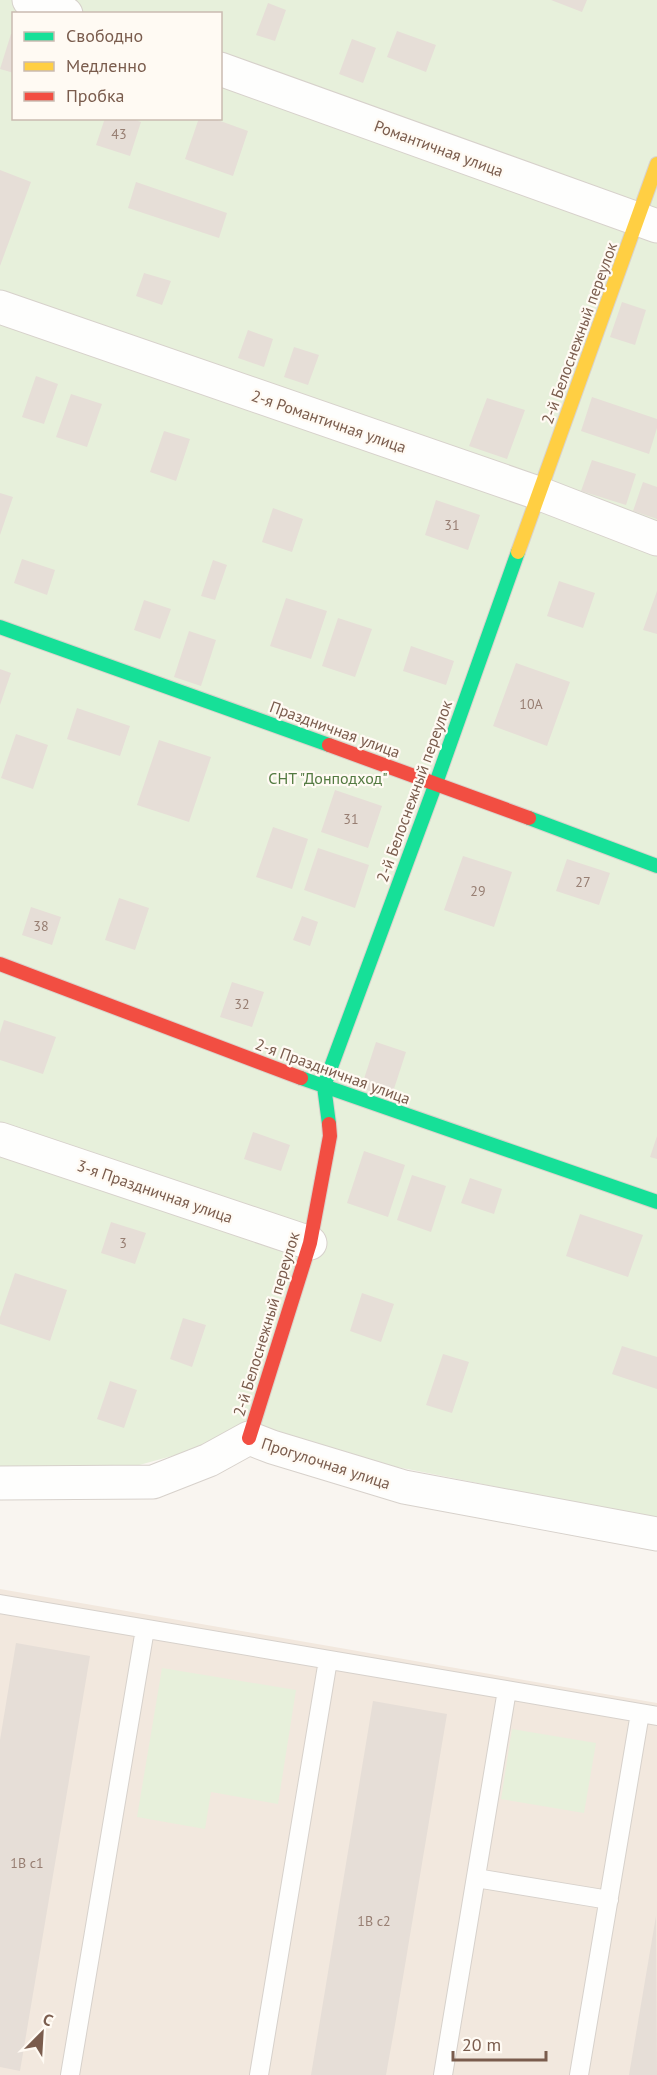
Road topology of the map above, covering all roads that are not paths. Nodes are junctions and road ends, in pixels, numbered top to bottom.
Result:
1 (29, 0) edge
2 (61, 12) edge
3 (222, 70) edge
4 (657, 164) edge
5 (648, 223) edge
6 (0, 307) edge
7 (538, 494) junction
8 (657, 538) edge
9 (0, 627) edge
10 (435, 783) junction
11 (657, 866) edge
12 (0, 964) edge
13 (324, 1086) junction
14 (0, 1139) edge
15 (657, 1202) edge
16 (310, 1243) junction
17 (249, 1438) junction
18 (0, 1483) edge
19 (657, 1534) edge
20 (0, 1604) edge
21 (145, 1629) junction
22 (328, 1660) junction
23 (507, 1690) junction
24 (649, 1714) edge
25 (476, 1878) junction
26 (609, 1900) junction
27 (70, 2075) edge
28 (259, 2075) edge
29 (442, 2075) edge
30 (579, 2075) edge

1 - 2 street
3 - 5 street, Романтичная улица
4 - 5 street, 2-й Белоснежный переулок
5 - 7 street, 2-й Белоснежный переулок
6 - 7 street, 2-я Романтичная улица
7 - 8 street, 2-я Романтичная улица
7 - 10 street, 2-й Белоснежный переулок
9 - 10 street, Праздничная улица
10 - 11 street, Праздничная улица
10 - 13 street, 2-й Белоснежный переулок
12 - 13 street, 2-я Праздничная улица
13 - 15 street, 2-я Праздничная улица
13 - 16 street, 2-й Белоснежный переулок
14 - 16 street, 3-я Праздничная улица
16 - 17 street, 2-й Белоснежный переулок
17 - 18 street, Прогулочная улица
17 - 19 street, Прогулочная улица
20 - 21 lane
21 - 22 lane
21 - 27 lane
22 - 23 lane
22 - 28 lane
23 - 24 lane
23 - 25 lane
24 - 26 lane
25 - 26 lane
25 - 29 lane
26 - 30 lane

